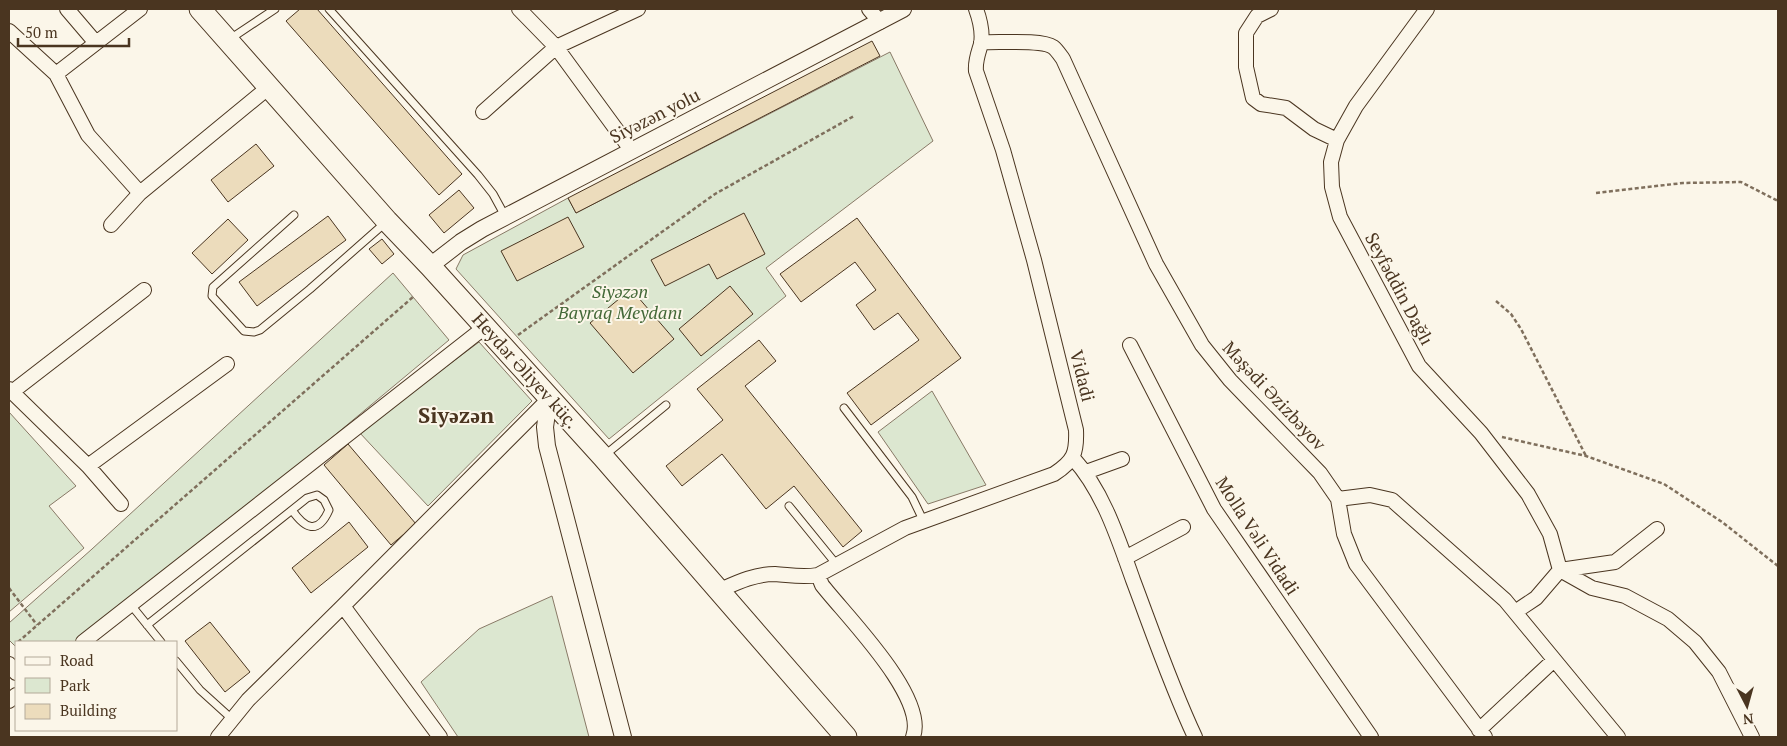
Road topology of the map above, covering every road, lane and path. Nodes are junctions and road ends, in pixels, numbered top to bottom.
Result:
1 (67, 9) edge
2 (140, 9) edge
3 (200, 9) edge
4 (275, 9) edge
5 (330, 9) edge
6 (519, 9) edge
7 (638, 9) edge
8 (869, 9) edge
9 (903, 9) edge
10 (976, 9) edge
11 (1271, 9) edge
12 (1427, 9) edge
13 (880, 22) junction
14 (9, 30) edge
15 (228, 41) junction
16 (96, 42) junction
17 (981, 42) junction
18 (556, 47) junction
19 (56, 74) junction
20 (269, 87) junction
21 (483, 112) dead end
22 (854, 116) dead end
23 (1336, 140) junction
24 (632, 151) junction
25 (140, 193) junction
26 (1596, 193) dead end
27 (1778, 201) edge
28 (294, 215) dead end
29 (505, 217) junction
30 (387, 221) junction
31 (111, 225) dead end
32 (430, 266) junction
33 (144, 290) dead end
34 (413, 297) dead end
35 (1496, 300) dead end
36 (485, 327) junction
37 (516, 336) dead end
38 (1130, 345) dead end
39 (228, 364) dead end
40 (10, 391) edge
41 (549, 399) junction
42 (666, 405) dead end
43 (844, 408) dead end
44 (1481, 433) junction
45 (1586, 456) junction
46 (603, 457) junction
47 (1072, 458) junction
48 (1122, 459) dead end
49 (88, 466) junction
50 (1086, 472) junction
51 (1338, 499) junction
52 (121, 504) dead end
53 (789, 506) dead end
54 (292, 510) junction
55 (923, 520) junction
56 (1183, 527) dead end
57 (1657, 529) dead end
58 (1125, 558) junction
59 (838, 565) junction
60 (1778, 566) edge
61 (1560, 570) junction
62 (818, 575) junction
63 (9, 588) edge
64 (718, 591) junction
65 (131, 605) junction
66 (343, 606) junction
67 (1515, 612) junction
68 (37, 625) junction
69 (147, 626) junction
70 (19, 641) edge
71 (84, 641) edge
72 (160, 641) edge
73 (1554, 660) junction
74 (178, 662) edge
75 (232, 719) junction
76 (1482, 734) edge
77 (218, 737) edge
78 (440, 737) edge
79 (623, 737) edge
80 (846, 737) edge
81 (914, 737) edge
82 (1195, 737) edge
83 (1371, 737) edge
84 (1618, 737) edge
85 (1752, 737) edge

1 - 16 street
2 - 16 street
3 - 15 main road, Heydər Əliyev küç.
4 - 15 lane
5 - 29 lane
6 - 18 street
7 - 18 street
8 - 13 street
9 - 13 street, Siyəzən yolu
10 - 17 street, Vidadi
11 - 23 street
12 - 23 street, Seyfəddin Dağlı
13 - 24 street, Siyəzən yolu
14 - 19 street
15 - 20 main road, Heydər Əliyev küç.
16 - 19 street
17 - 47 street, Vidadi
17 - 51 street, Məşədi Əzizbəyov
18 - 21 street
18 - 24 street
19 - 25 street
20 - 25 street
20 - 30 main road, Heydər Əliyev küç.
22 - 37 path
23 - 44 street, Seyfəddin Dağlı
24 - 29 street, Siyəzən yolu
25 - 31 street
26 - 27 path
28 - 30 lane
29 - 32 street, Siyəzən yolu
30 - 32 main road, Heydər Əliyev küç.
32 - 36 main road, Heydər Əliyev küç.
33 - 40 street
34 - 68 path
35 - 45 path
36 - 41 main road, Heydər Əliyev küç.
36 - 65 street
38 - 83 street, Molla Vəli Vidadi
39 - 49 street
40 - 49 street
41 - 46 main road, Heydər Əliyev küç.
41 - 66 street
41 - 79 street
42 - 46 lane
43 - 55 lane
44 - 45 path
44 - 61 street, Seyfəddin Dağlı
45 - 60 path
46 - 64 main road, Heydər Əliyev küç.
47 - 50 street
47 - 55 street
48 - 50 street
49 - 52 street
50 - 58 street
51 - 67 street
51 - 76 street, Məşədi Əzizbəyov
53 - 59 lane
54 - 54 lane
54 - 69 lane
55 - 59 street
56 - 58 street
57 - 61 street
58 - 82 street
59 - 62 street
61 - 67 street
61 - 85 street
62 - 64 street
62 - 81 street
63 - 68 path
64 - 80 main road, Heydər Əliyev küç.
65 - 69 lane
65 - 71 street
66 - 75 street
66 - 78 street
67 - 73 street
68 - 70 path
69 - 72 lane
73 - 76 street
73 - 84 street
74 - 75 lane
75 - 77 street

